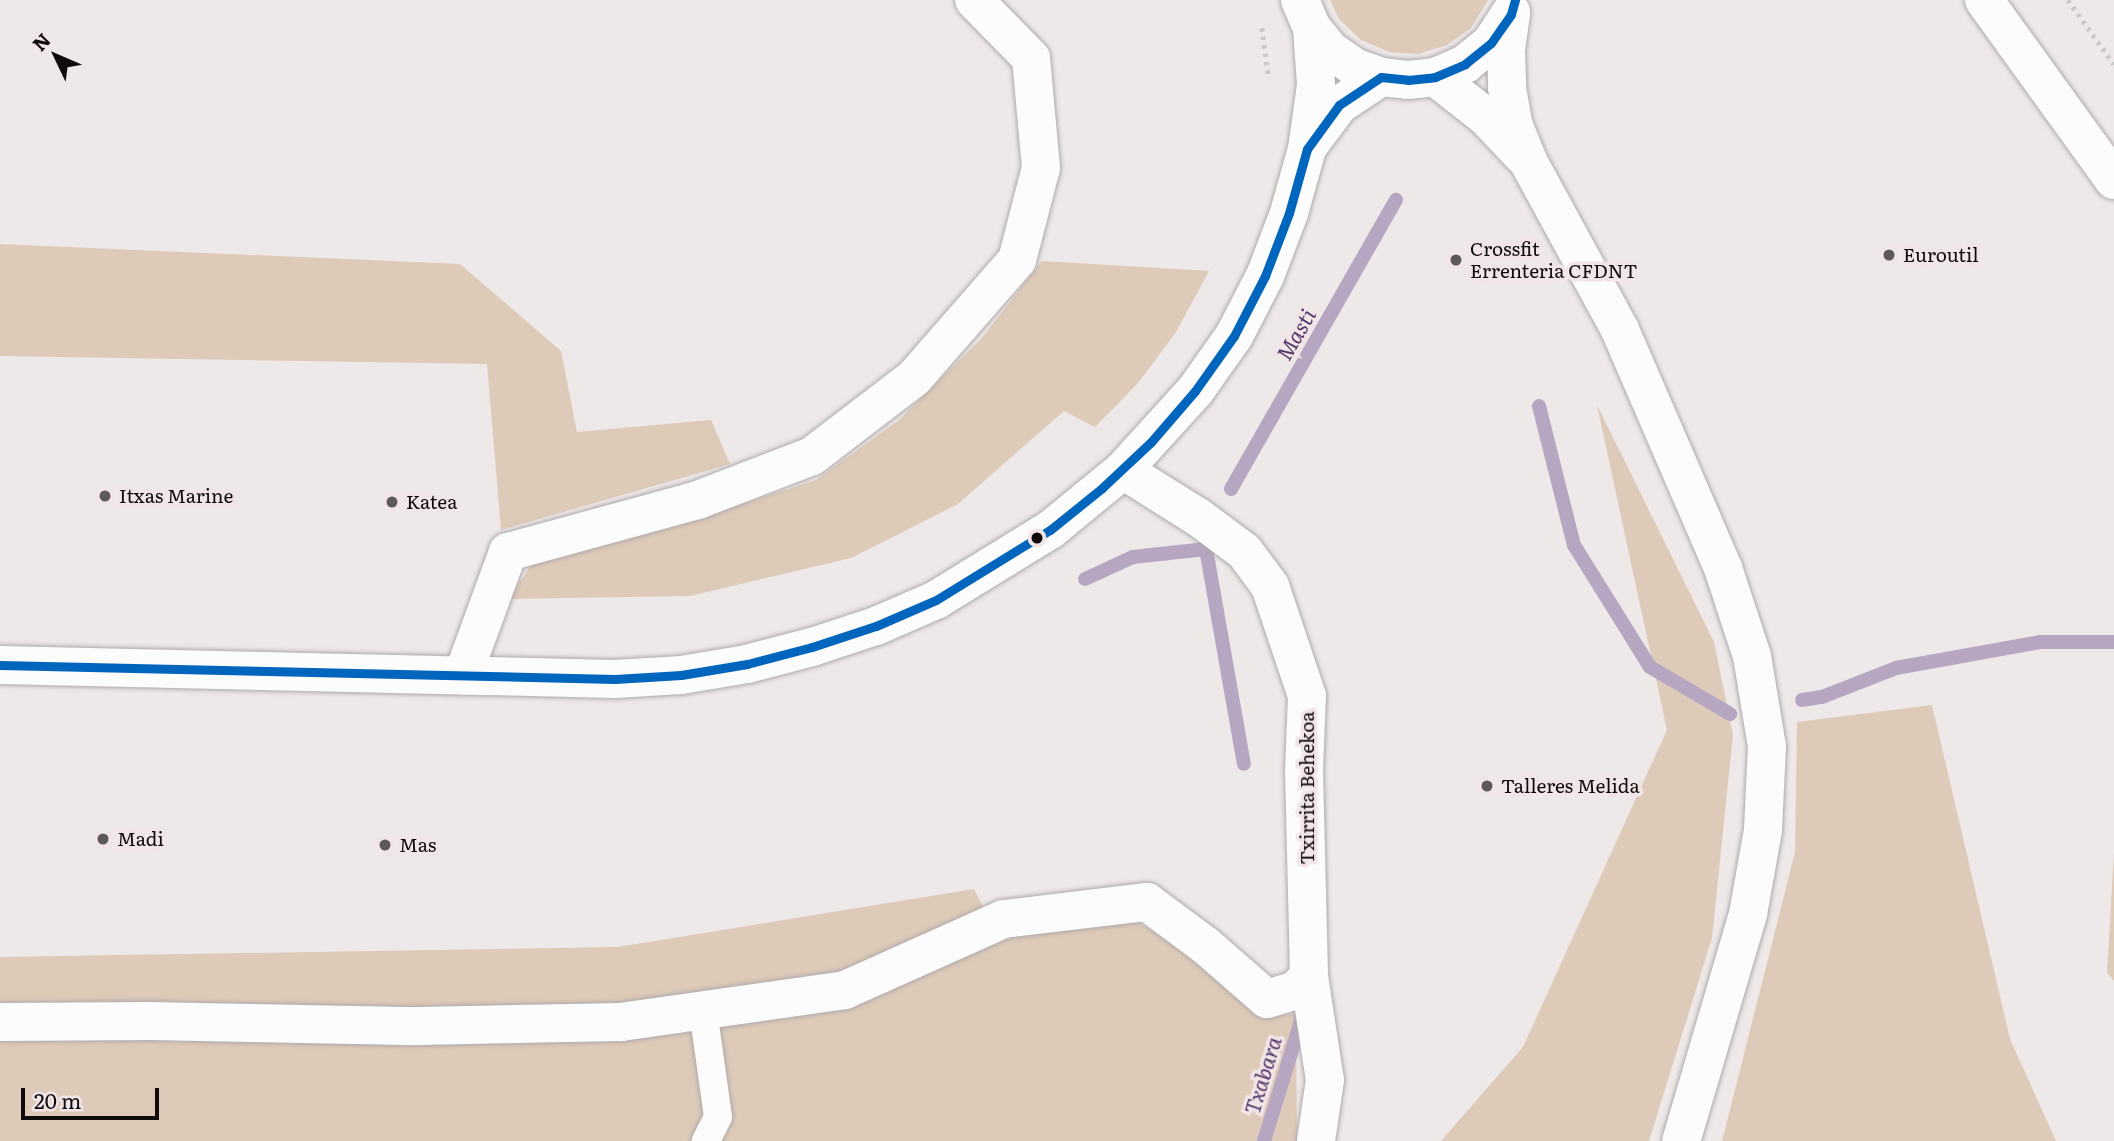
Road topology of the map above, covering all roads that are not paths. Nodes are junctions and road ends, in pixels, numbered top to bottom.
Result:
1 (974, 0) edge
2 (1984, 0) edge
3 (1513, 7) edge
4 (1306, 14) edge
5 (1381, 77) junction
6 (1435, 77) junction
7 (1307, 149) junction
8 (1528, 161) junction
9 (2114, 180) edge
10 (1122, 470) junction
11 (0, 665) edge
12 (463, 675) junction
13 (1309, 976) junction
14 (703, 1010) junction
15 (0, 1022) edge
16 (706, 1141) edge
17 (1315, 1141) edge
18 (1681, 1141) edge

1 - 12 street
2 - 9 street
3 - 6 street
3 - 8 street
4 - 5 street
4 - 7 street
5 - 6 street
5 - 7 street
6 - 8 street
7 - 10 street
8 - 18 street
10 - 12 street
10 - 13 street, Txirrita Behekoa
11 - 12 street
13 - 14 street
13 - 17 street, Txirrita Behekoa
14 - 15 street
14 - 16 lane

